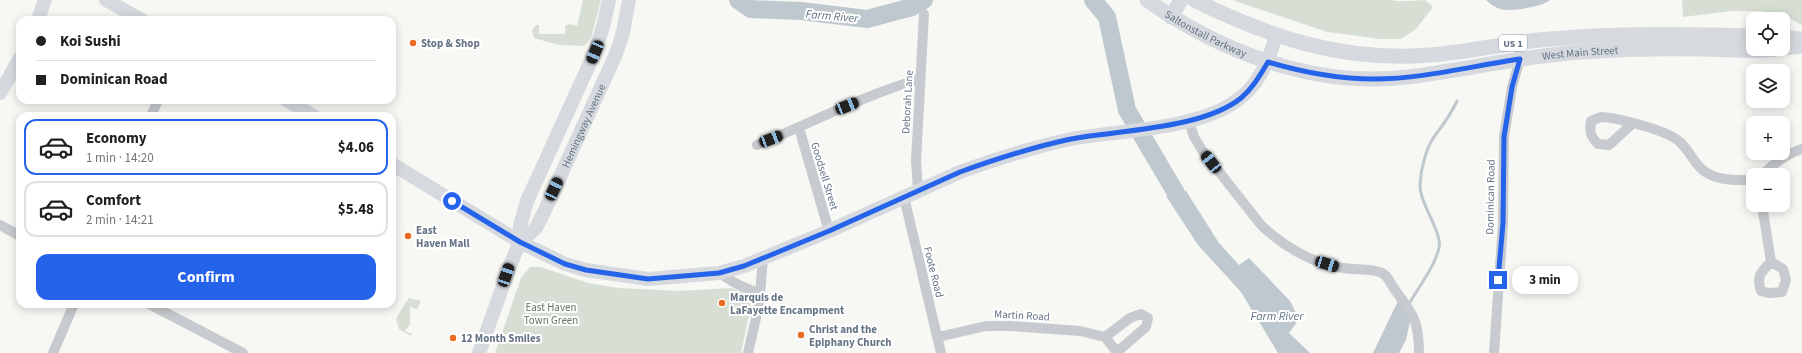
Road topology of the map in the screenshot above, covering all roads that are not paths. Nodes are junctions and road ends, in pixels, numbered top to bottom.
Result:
1 (45, 0) edge
2 (106, 0) edge
3 (608, 0) edge
4 (630, 0) edge
5 (1147, 0) edge
6 (1181, 0) edge
7 (1194, 0) edge
8 (924, 14) dead end
9 (39, 16) edge
10 (135, 16) edge
11 (1171, 17) junction
12 (1276, 36) junction
13 (1746, 36) edge
14 (1790, 38) edge
15 (1802, 39) edge
16 (1518, 42) junction
17 (1802, 46) edge
18 (1790, 47) edge
19 (1746, 49) edge
20 (1520, 59) junction
21 (1268, 62) junction
22 (590, 64) junction
23 (16, 65) edge
24 (609, 71) junction
25 (920, 79) junction
26 (0, 93) edge
27 (293, 104) edge
28 (307, 112) edge
29 (1189, 121) junction
30 (1632, 124) dead end
31 (799, 128) junction
32 (757, 144) dead end
33 (1802, 149) edge
34 (396, 166) edge
35 (1770, 168) edge
36 (1746, 180) edge
37 (918, 191) junction
38 (904, 197) junction
39 (1763, 212) edge
40 (0, 225) edge
41 (829, 231) junction
42 (16, 234) edge
43 (520, 242) junction
44 (763, 259) junction
45 (1772, 262) dead end
46 (719, 273) junction
47 (760, 294) junction
48 (72, 308) edge
49 (156, 308) edge
50 (938, 337) junction
51 (1105, 337) junction
52 (1117, 352) edge
53 (53, 353) edge
54 (242, 353) edge
55 (479, 353) edge
56 (748, 353) edge
57 (941, 353) edge
58 (1419, 353) edge
59 (1494, 353) edge

1 - 9 main road
2 - 10 main road
3 - 22 main road, Hemingway Avenue
4 - 24 main road, Hemingway Avenue
5 - 11 main road, Saltonstall Parkway / US 1
6 - 11 main road
7 - 12 main road, US 1
8 - 25 street, Deborah Lane
11 - 21 main road, Saltonstall Parkway / US 1
12 - 16 main road, West Main Street / US 1
12 - 21 main road
13 - 16 main road, West Main Street / US 1
14 - 15 main road
16 - 20 street, Dominican Road
17 - 18 main road
19 - 20 main road, West Main Street / US 1
20 - 21 main road, West Main Street / US 1
20 - 59 street, Dominican Road
21 - 29 main road
22 - 24 main road
22 - 43 main road, Hemingway Avenue
23 - 26 main road
24 - 43 main road, Hemingway Avenue
25 - 31 street
25 - 37 street, Deborah Lane
27 - 28 main road
29 - 37 main road
29 - 58 street
30 - 36 street
31 - 32 street
31 - 41 street, Goodsell Street
33 - 35 street
34 - 43 main road
37 - 38 main road
38 - 41 main road
38 - 50 street, Foote Road
39 - 45 street
40 - 42 street
41 - 44 main road
43 - 46 main road
43 - 55 main road, Hemingway Avenue
44 - 46 main road
44 - 47 street
46 - 47 street
47 - 56 street
48 - 53 street
49 - 54 street
50 - 51 street, Martin Road
50 - 57 street, Foote Road
51 - 52 street
51 - 52 street

